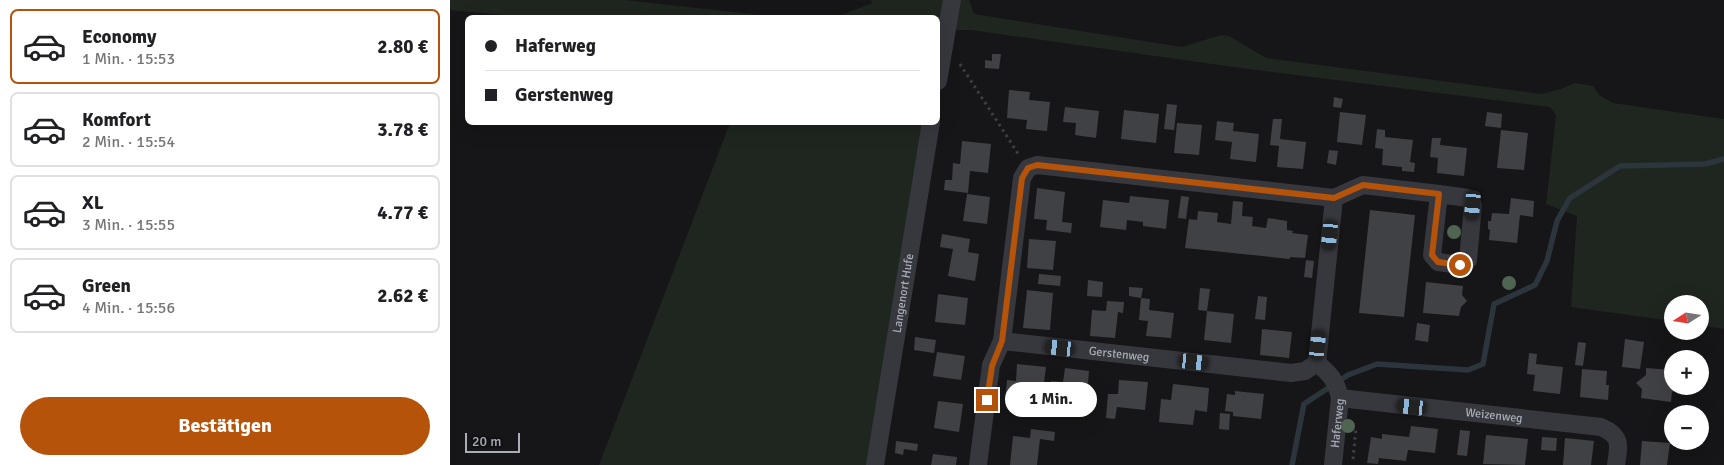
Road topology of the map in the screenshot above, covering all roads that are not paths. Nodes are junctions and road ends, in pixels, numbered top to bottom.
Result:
1 (952, 0) edge
2 (940, 67) edge
3 (931, 125) edge
4 (1439, 194) dead end
5 (1334, 198) junction
6 (1002, 341) junction
7 (1317, 363) junction
8 (1340, 398) junction
9 (983, 460) edge
10 (875, 465) edge
11 (1333, 465) edge
12 (1616, 465) edge

1 - 2 street
3 - 10 street, Langenort Hufe
4 - 5 street
5 - 6 street
5 - 7 street
6 - 7 street, Gerstenweg
6 - 9 street
7 - 8 street, Haferweg
8 - 11 street, Haferweg
8 - 12 street, Weizenweg

